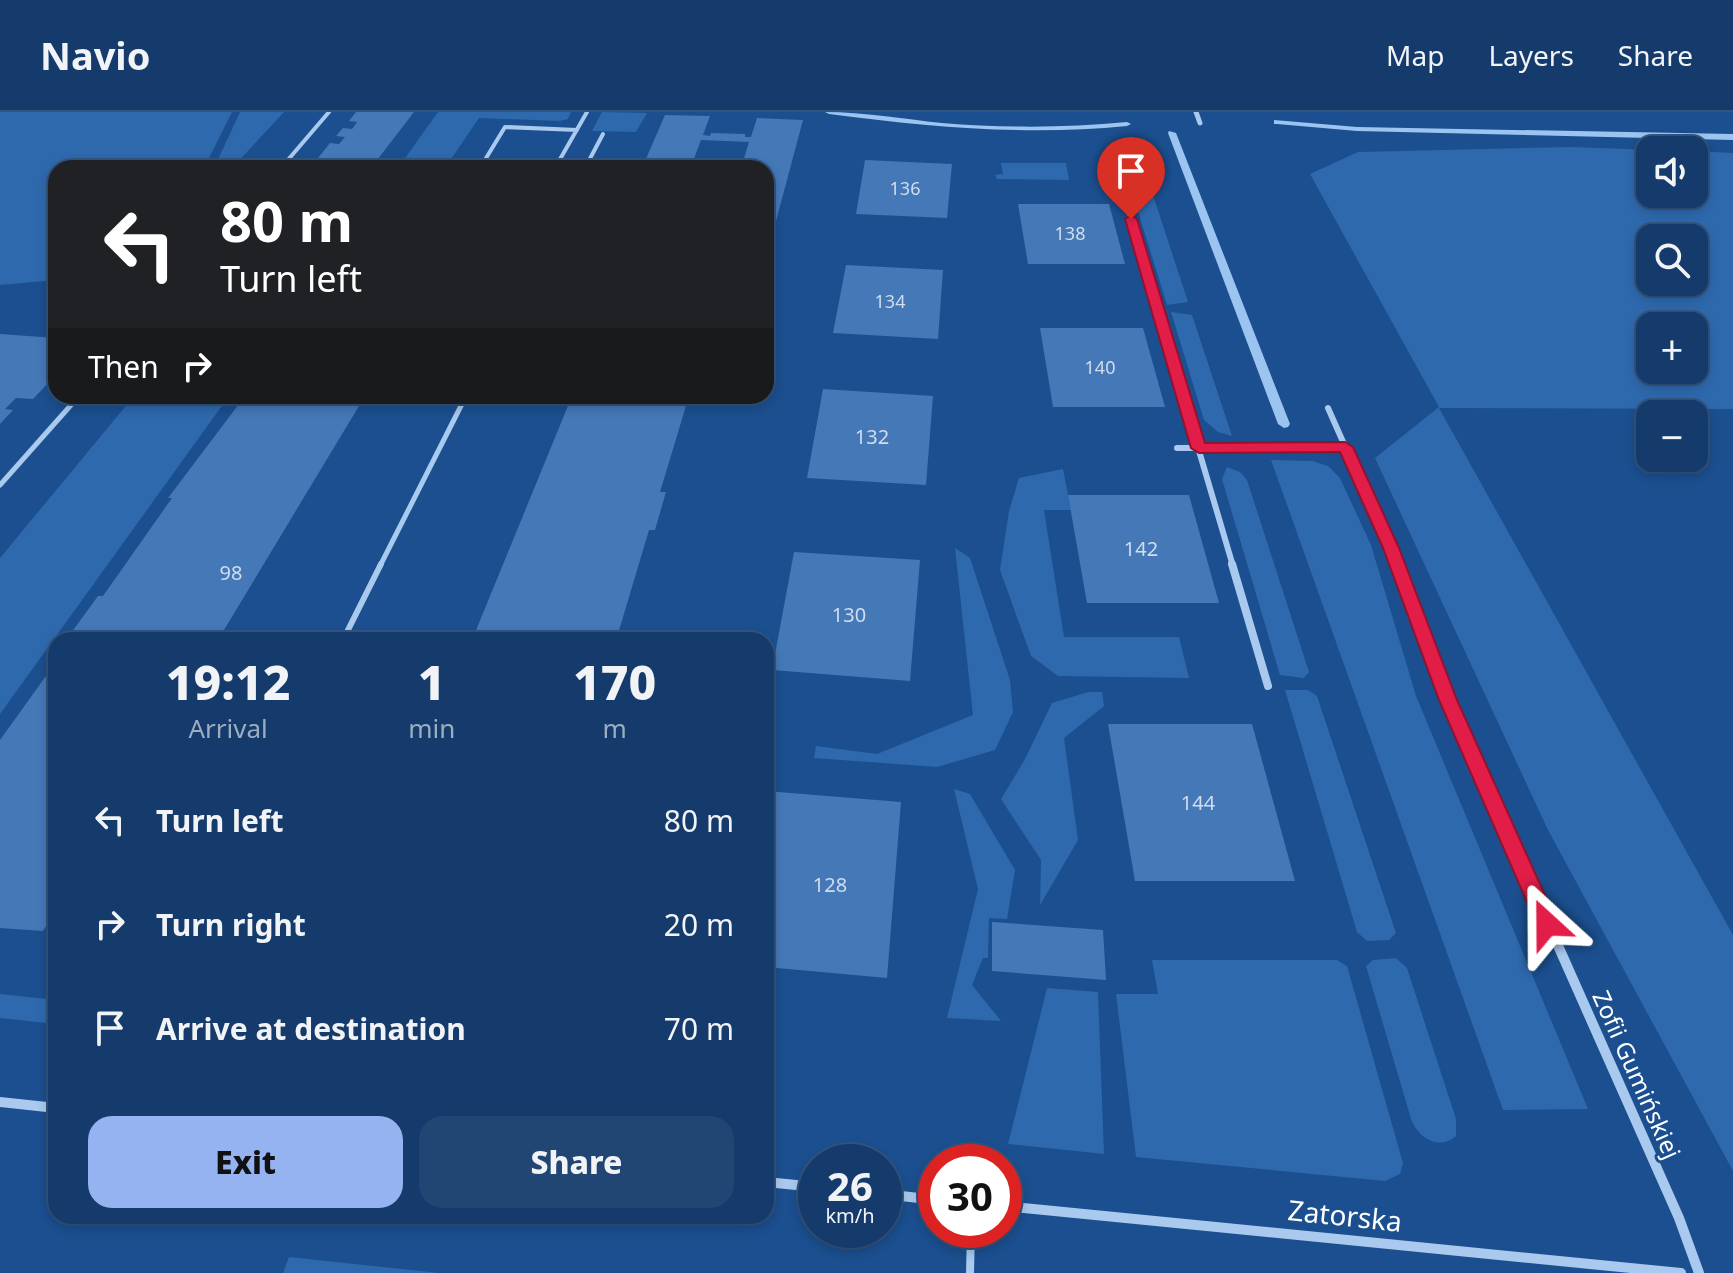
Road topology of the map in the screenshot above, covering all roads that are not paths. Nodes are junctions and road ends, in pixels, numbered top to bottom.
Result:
1 (329, 112) edge
2 (587, 112) edge
3 (1196, 112) edge
4 (1200, 123) dead end
5 (577, 130) junction
6 (603, 134) dead end
7 (288, 160) edge
8 (485, 160) edge
9 (560, 160) edge
10 (589, 160) edge
11 (1116, 168) dead end
12 (72, 404) edge
13 (462, 404) edge
14 (1328, 408) dead end
15 (1345, 447) junction
16 (1177, 448) dead end
17 (1199, 448) junction
18 (0, 485) edge
19 (347, 632) edge
20 (1268, 686) dead end
21 (0, 1102) edge
22 (48, 1107) edge
23 (774, 1183) edge
24 (798, 1185) edge
25 (1022, 1208) edge
26 (971, 1248) edge
27 (970, 1273) edge
28 (1681, 1273) edge
29 (1699, 1273) edge

1 - 7 lane
2 - 5 lane
3 - 4 street
5 - 8 lane
5 - 9 lane
6 - 10 lane
11 - 17 street
12 - 18 lane
13 - 19 lane
14 - 15 street, Zofii Gumińskiej
15 - 17 street
15 - 29 street, Zofii Gumińskiej
16 - 17 street
17 - 20 street
21 - 22 street
23 - 24 street
25 - 28 street, Zatorska
26 - 27 lane

